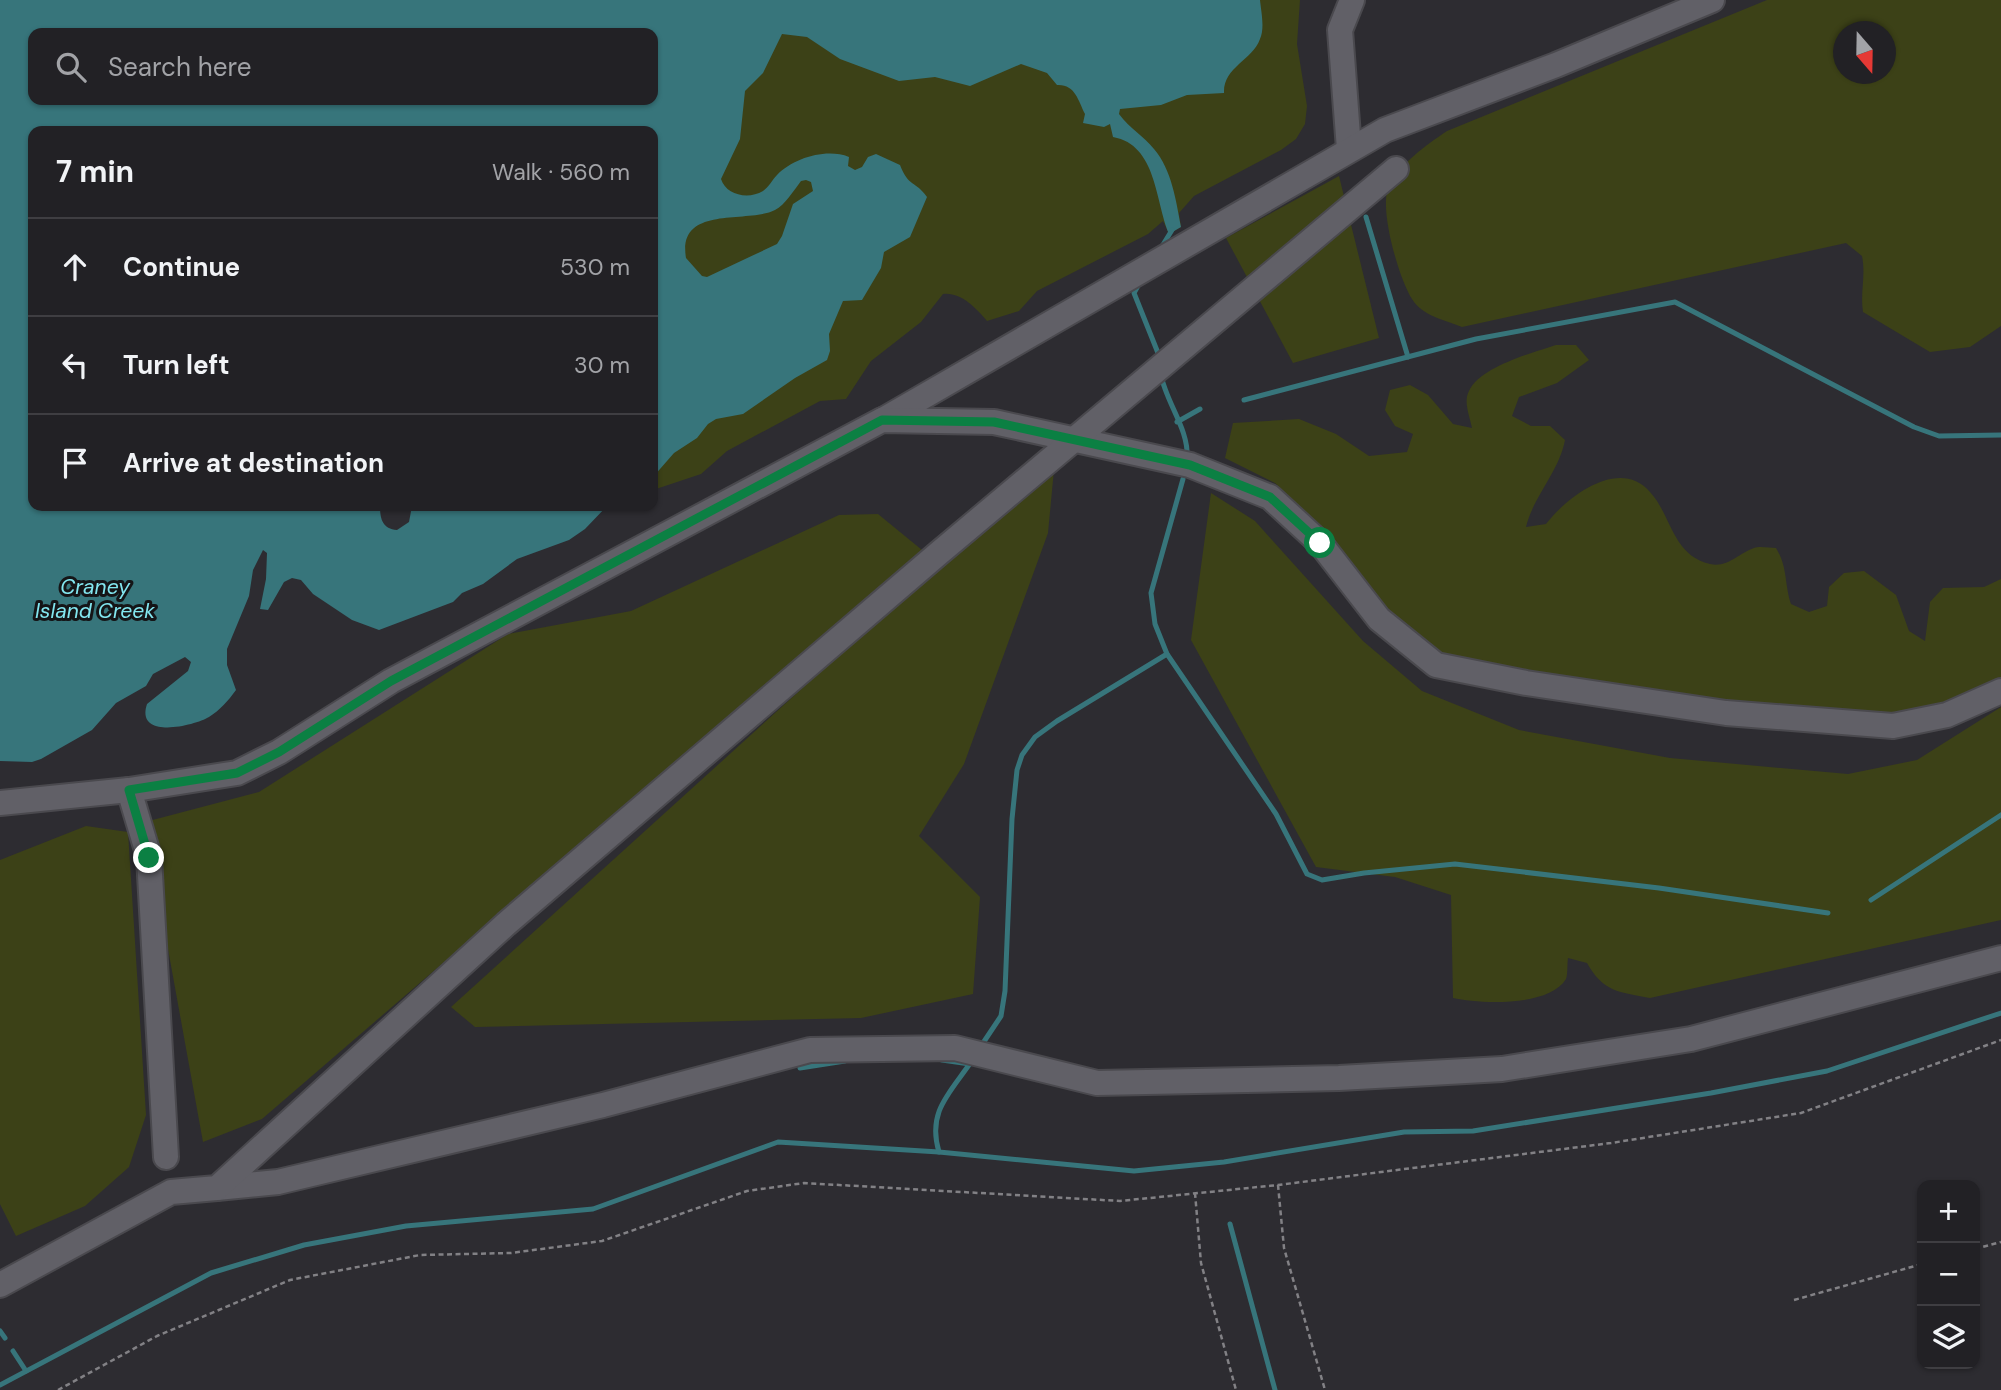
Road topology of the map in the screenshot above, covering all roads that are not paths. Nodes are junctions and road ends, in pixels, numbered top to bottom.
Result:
1 (1352, 0) edge
2 (1709, 1) edge
3 (1349, 149) junction
4 (1396, 169) dead end
5 (882, 420) junction
6 (1075, 440) junction
7 (2001, 691) edge
8 (129, 790) junction
9 (0, 803) edge
10 (2001, 958) edge
11 (166, 1157) dead end
12 (216, 1188) junction
13 (0, 1285) edge

1 - 3 lane
2 - 3 lane
3 - 5 lane
4 - 6 lane
5 - 6 lane
5 - 8 lane
6 - 7 lane
6 - 12 lane
8 - 9 lane
8 - 11 lane
10 - 12 lane
12 - 13 lane

